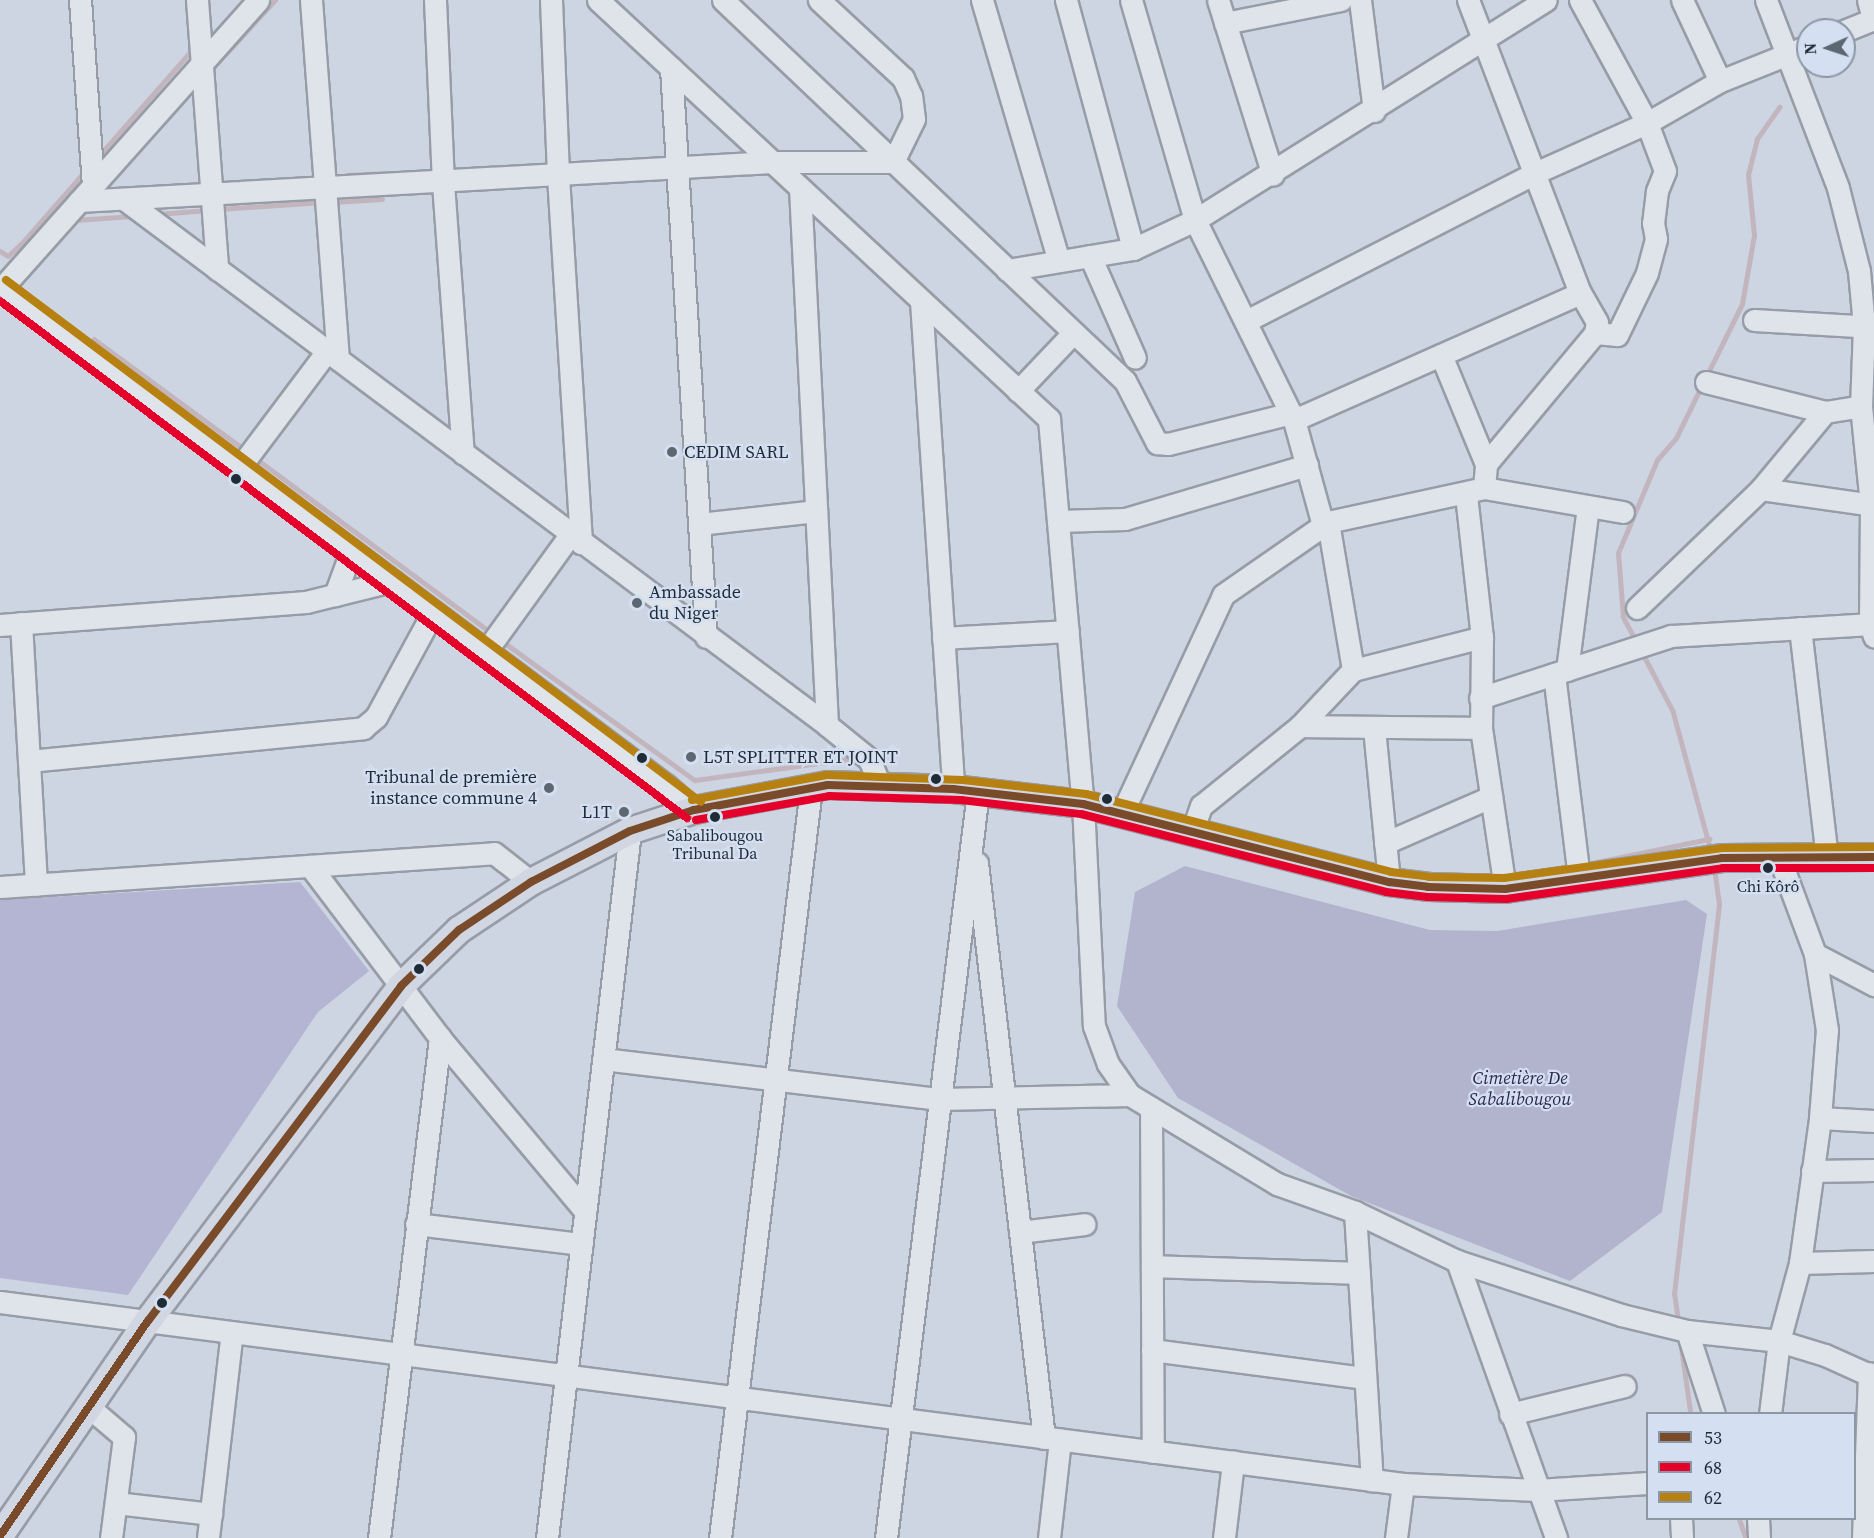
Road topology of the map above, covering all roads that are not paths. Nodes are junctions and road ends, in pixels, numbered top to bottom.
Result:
1 (80, 0) edge
2 (197, 0) edge
3 (258, 0) edge
4 (311, 0) edge
5 (435, 0) edge
6 (551, 0) edge
7 (598, 0) edge
8 (723, 0) edge
9 (819, 0) edge
10 (981, 0) edge
11 (1066, 0) edge
12 (1131, 0) edge
13 (1218, 0) edge
14 (1341, 0) edge
15 (1360, 0) edge
16 (1468, 0) edge
17 (1546, 0) edge
18 (1580, 0) edge
19 (1682, 0) edge
20 (1766, 0) edge
21 (1872, 13) edge
22 (1856, 23) edge
23 (1225, 24) junction
24 (1484, 40) junction
25 (1796, 51) edge
26 (1785, 56) junction
27 (202, 63) junction
28 (671, 68) junction
29 (1720, 81) junction
30 (1374, 111) junction
31 (1647, 123) junction
32 (772, 162) junction
33 (893, 162) junction
34 (676, 169) junction
35 (1536, 173) junction
36 (1273, 175) junction
37 (558, 176) junction
38 (443, 183) junction
39 (800, 188) junction
40 (327, 190) junction
41 (86, 194) junction
42 (212, 194) junction
43 (124, 199) junction
44 (1195, 220) junction
45 (1133, 249) junction
46 (1090, 256) junction
47 (1059, 261) junction
48 (217, 268) junction
49 (1007, 270) junction
50 (0, 289) edge
51 (1581, 293) junction
52 (921, 301) junction
53 (1754, 320) dead end
54 (1246, 321) junction
55 (1869, 327) edge
56 (1074, 333) junction
57 (1595, 333) junction
58 (333, 355) junction
59 (1442, 355) junction
60 (1135, 358) dead end
61 (1706, 382) dead end
62 (1018, 391) junction
63 (1861, 406) junction
64 (1825, 412) junction
65 (1292, 416) junction
66 (463, 453) junction
67 (1486, 464) junction
68 (1306, 465) junction
69 (240, 467) junction
70 (1761, 489) junction
71 (1475, 491) junction
72 (1872, 504) edge
73 (1588, 506) junction
74 (816, 512) junction
75 (1623, 512) dead end
76 (1058, 521) junction
77 (699, 524) junction
78 (1326, 524) junction
79 (575, 539) junction
80 (351, 551) junction
81 (392, 581) junction
82 (335, 595) junction
83 (1637, 608) dead end
84 (433, 612) junction
85 (21, 623) junction
86 (0, 625) edge
87 (1800, 628) junction
88 (1873, 628) edge
89 (1068, 631) junction
90 (706, 637) junction
91 (1482, 637) junction
92 (943, 638) junction
93 (486, 651) junction
94 (1353, 670) junction
95 (1561, 672) junction
96 (1480, 698) junction
97 (827, 725) junction
98 (1300, 726) junction
99 (1374, 728) junction
100 (1481, 728) junction
101 (29, 761) junction
102 (881, 787) junction
103 (811, 788) junction
104 (952, 789) junction
105 (978, 792) junction
106 (1491, 797) junction
107 (1083, 804) junction
108 (694, 810) junction
109 (1122, 813) junction
110 (973, 830) junction
111 (630, 831) junction
112 (1192, 832) junction
113 (1386, 843) junction
114 (1779, 857) junction
115 (1827, 857) junction
116 (1874, 857) edge
117 (310, 866) junction
118 (1579, 878) junction
119 (531, 882) junction
120 (1389, 882) junction
121 (36, 885) junction
122 (0, 887) edge
123 (1504, 889) junction
124 (1815, 954) junction
125 (1874, 985) edge
126 (401, 986) junction
127 (440, 1038) junction
128 (603, 1059) junction
129 (776, 1080) junction
130 (1130, 1095) junction
131 (1005, 1097) junction
132 (940, 1099) junction
133 (1151, 1108) junction
134 (1820, 1118) junction
135 (1874, 1121) edge
136 (1874, 1170) edge
137 (1812, 1171) junction
138 (585, 1211) junction
139 (1355, 1212) junction
140 (416, 1224) junction
141 (1085, 1224) dead end
142 (1020, 1232) junction
143 (582, 1244) junction
144 (1457, 1261) junction
145 (1874, 1261) edge
146 (1800, 1263) junction
147 (1152, 1266) junction
148 (1359, 1273) junction
149 (0, 1302) edge
150 (148, 1321) junction
151 (1687, 1331) junction
152 (232, 1332) junction
153 (1779, 1341) junction
154 (1152, 1350) junction
155 (401, 1353) junction
156 (566, 1375) junction
157 (1871, 1375) edge
158 (1365, 1378) junction
159 (1625, 1386) dead end
160 (737, 1398) junction
161 (90, 1408) junction
162 (1714, 1412) edge
163 (1770, 1412) edge
164 (1510, 1414) junction
165 (900, 1419) junction
166 (1052, 1439) junction
167 (1153, 1452) junction
168 (1233, 1462) junction
169 (1372, 1480) junction
170 (1646, 1483) edge
171 (1403, 1484) junction
172 (1537, 1490) junction
173 (116, 1503) junction
174 (211, 1514) junction
175 (1681, 1520) edge
176 (0, 1536) edge
177 (111, 1538) edge
178 (208, 1538) edge
179 (379, 1538) edge
180 (547, 1538) edge
181 (720, 1538) edge
182 (886, 1538) edge
183 (1049, 1538) edge
184 (1224, 1538) edge
185 (1396, 1538) edge
186 (1556, 1538) edge
187 (1682, 1538) edge
188 (1863, 1538) edge

1 - 41 street
2 - 27 street
3 - 27 street
4 - 40 street
5 - 38 street
6 - 37 street
7 - 28 street
8 - 33 street
9 - 33 street
10 - 47 street
11 - 45 street
12 - 44 street
13 - 23 street
14 - 23 street
15 - 30 street
16 - 24 street
17 - 24 street
18 - 31 street
19 - 29 street
20 - 26 street
21 - 22 street
23 - 36 street
24 - 30 street
24 - 35 street
25 - 26 street
26 - 29 street
26 - 55 street
27 - 41 street
27 - 42 street
28 - 32 street
28 - 34 street
29 - 31 street
30 - 36 street
31 - 35 street
31 - 57 street
32 - 33 street
32 - 34 street
32 - 39 street
33 - 49 street
34 - 37 street
34 - 77 street
35 - 51 street
35 - 54 street
36 - 44 street
37 - 38 street
37 - 79 street
38 - 40 street
38 - 66 street
39 - 52 street
39 - 74 street
40 - 42 street
40 - 58 street
41 - 43 street
41 - 50 street
42 - 43 street
42 - 48 street
43 - 48 street
44 - 45 street
44 - 54 street
45 - 46 street
46 - 47 street
46 - 60 street
47 - 49 street
48 - 58 street
49 - 56 street
50 - 69 street
51 - 57 street
51 - 59 street
52 - 62 street
52 - 92 street
53 - 55 street
54 - 65 street
55 - 63 street
56 - 62 street
56 - 65 street
57 - 67 street
58 - 66 street
58 - 69 street
59 - 65 street
59 - 67 street
61 - 64 street
62 - 76 street
63 - 64 street
63 - 72 street
64 - 70 street
65 - 68 street
66 - 79 street
67 - 71 street
68 - 76 street
68 - 78 street
69 - 80 street
70 - 72 street
70 - 83 street
71 - 73 street
71 - 78 street
71 - 91 street
72 - 88 street
73 - 75 street
73 - 95 street
74 - 77 street
74 - 97 street
76 - 89 street
77 - 90 street
78 - 94 street
78 - 109 street
79 - 90 street
79 - 93 street
80 - 81 street
80 - 82 street
81 - 82 street
81 - 84 street
82 - 85 street
84 - 93 street
84 - 101 street
85 - 86 street
85 - 101 street
87 - 88 street
87 - 95 street
87 - 115 street
89 - 92 street
89 - 107 street
90 - 97 street
91 - 94 street
91 - 96 street
92 - 104 street
93 - 108 street
94 - 98 street
95 - 96 street
95 - 118 street
96 - 100 street
97 - 102 street
98 - 99 street
98 - 112 street
99 - 100 street
99 - 113 street
100 - 106 street
101 - 121 street
102 - 103 main road
102 - 104 main road
103 - 108 main road
103 - 129 street
104 - 105 main road
105 - 107 main road
105 - 110 street
106 - 113 street
106 - 123 street
107 - 109 main road
107 - 130 street
108 - 111 main road
109 - 112 main road
110 - 131 street
110 - 132 street
111 - 119 main road
111 - 128 street
112 - 120 main road
113 - 120 street
114 - 115 main road
114 - 118 main road
114 - 124 street
115 - 116 main road
117 - 119 street
117 - 121 street
117 - 126 street
118 - 123 main road
119 - 126 main road
120 - 123 main road
121 - 122 street
124 - 125 street
124 - 134 street
126 - 127 street
126 - 150 main road
127 - 138 street
127 - 140 street
128 - 129 street
128 - 138 street
129 - 132 street
129 - 160 street
130 - 131 street
130 - 133 street
131 - 132 street
131 - 142 street
132 - 165 street
133 - 139 street
133 - 147 street
134 - 135 street
134 - 137 street
136 - 137 street
137 - 146 street
138 - 143 street
139 - 144 street
139 - 148 street
140 - 143 street
140 - 155 street
141 - 142 street
142 - 166 street
143 - 156 street
144 - 151 street
144 - 164 street
145 - 146 street
146 - 153 street
147 - 148 street
147 - 154 street
148 - 158 street
149 - 150 street
150 - 152 street
150 - 161 main road
151 - 153 street
151 - 162 street
152 - 155 street
152 - 174 street
153 - 157 street
153 - 163 street
154 - 158 street
154 - 167 street
155 - 156 street
155 - 179 street
156 - 160 street
156 - 180 street
157 - 188 street
158 - 169 street
159 - 164 street
160 - 165 street
160 - 181 street
161 - 173 street
161 - 176 main road
164 - 172 street
165 - 166 street
165 - 182 street
166 - 167 street
166 - 183 street
167 - 168 street
168 - 169 street
168 - 184 street
169 - 171 street
170 - 172 street
171 - 172 street
171 - 185 street
172 - 186 street
173 - 174 street
173 - 177 street
174 - 178 street
175 - 187 street

